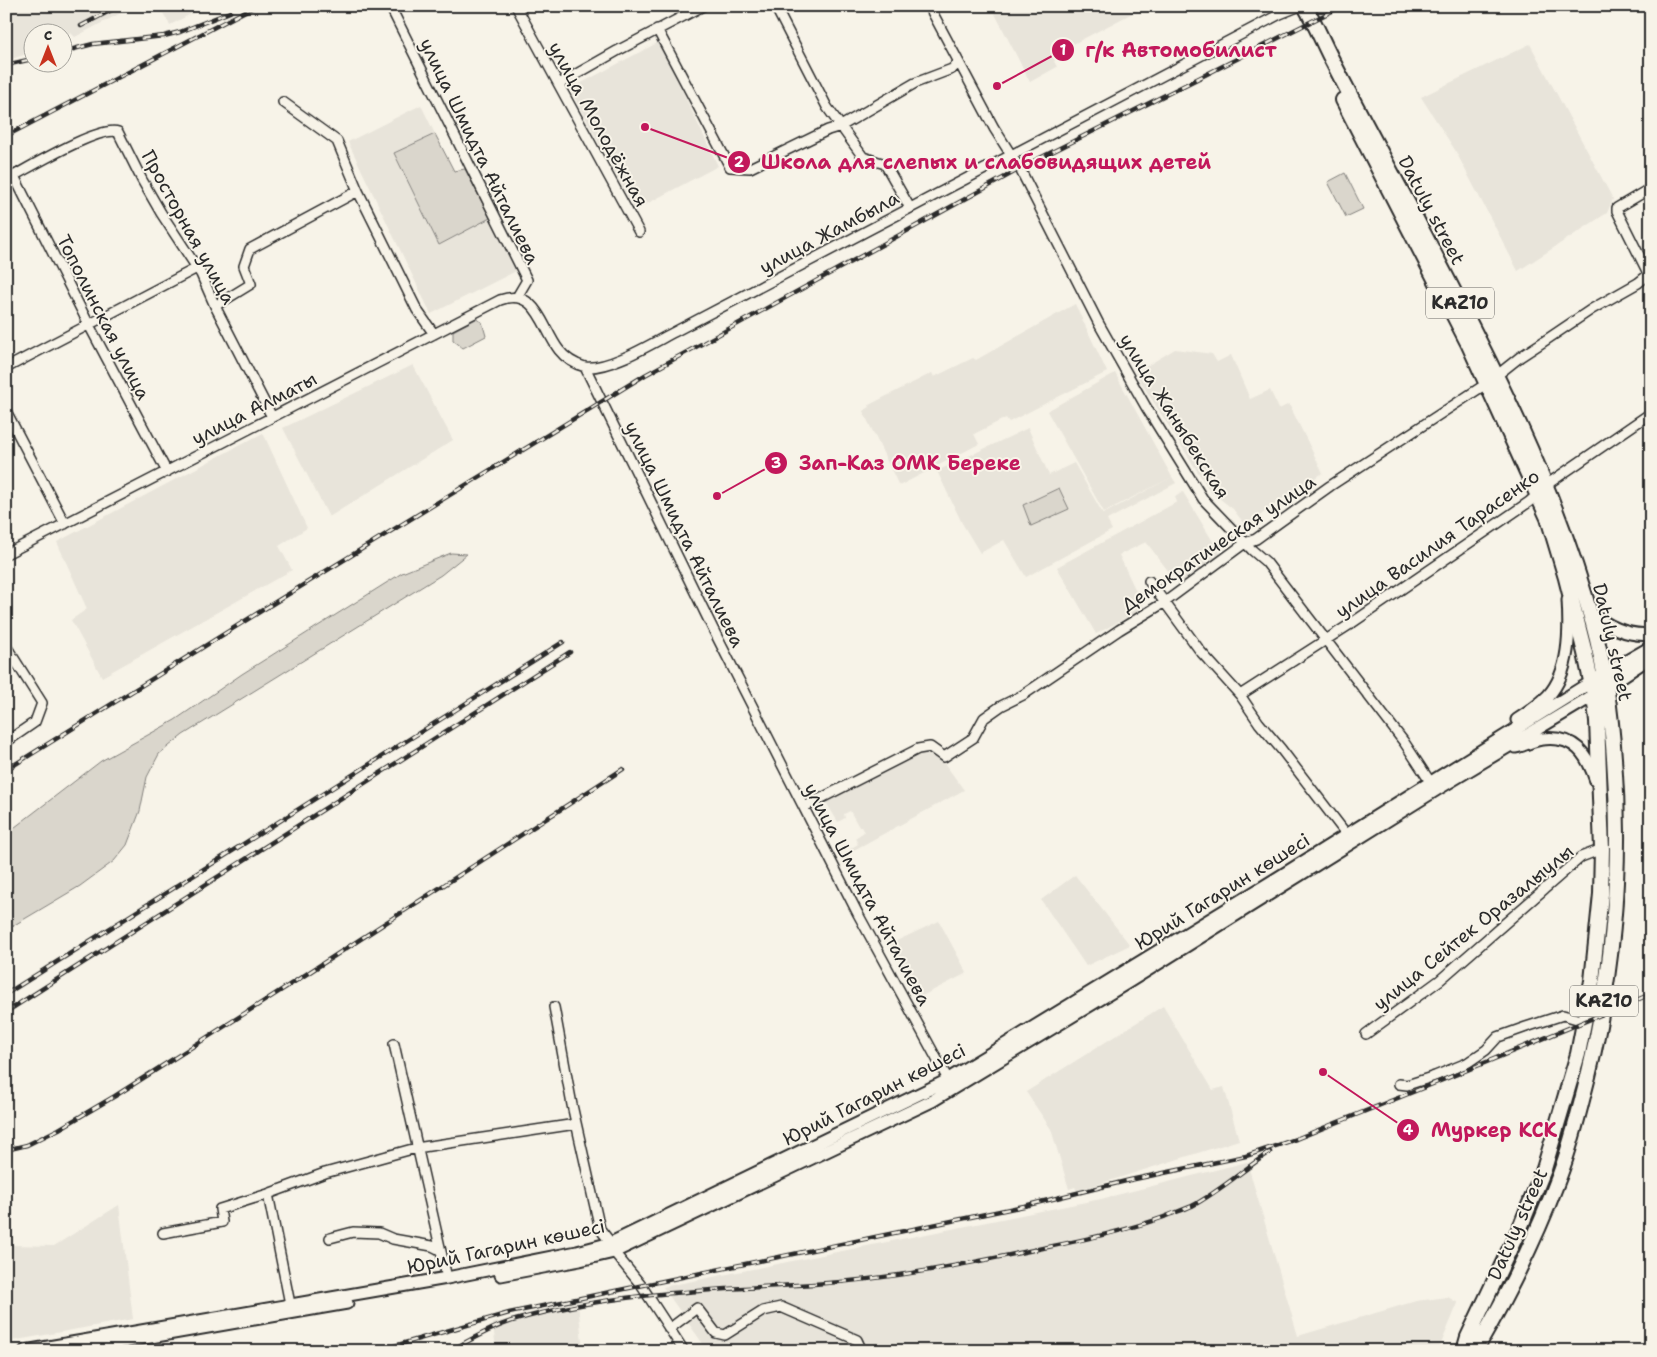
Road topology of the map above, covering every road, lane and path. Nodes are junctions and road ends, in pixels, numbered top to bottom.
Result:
1 (516, 6) edge
2 (703, 6) edge
3 (775, 6) edge
4 (929, 6) edge
5 (1299, 7) edge
6 (391, 8) dead end
7 (657, 29) junction
8 (958, 63) junction
9 (559, 84) junction
10 (283, 102) dead end
11 (841, 126) junction
12 (1011, 155) junction
13 (10, 178) edge
14 (1651, 188) edge
15 (358, 191) junction
16 (910, 208) junction
17 (639, 232) dead end
18 (197, 268) junction
19 (1650, 277) edge
20 (518, 297) junction
21 (215, 306) junction
22 (89, 325) junction
23 (434, 334) junction
24 (6, 368) edge
25 (584, 368) junction
26 (1492, 380) junction
27 (6, 411) edge
28 (1651, 413) edge
29 (272, 417) junction
30 (167, 472) junction
31 (1542, 489) junction
32 (65, 524) junction
33 (1245, 543) junction
34 (6, 554) edge
35 (1566, 578) junction
36 (1149, 581) dead end
37 (1165, 602) junction
38 (1590, 612) junction
39 (1651, 634) edge
40 (1325, 641) junction
41 (6, 646) edge
42 (1651, 646) edge
43 (1651, 657) edge
44 (1606, 680) junction
45 (1593, 689) junction
46 (1240, 695) junction
47 (6, 742) edge
48 (1488, 746) junction
49 (1504, 749) junction
50 (1433, 786) junction
51 (1617, 791) junction
52 (1600, 792) junction
53 (804, 808) junction
54 (1347, 835) junction
55 (1602, 849) junction
56 (554, 1007) dead end
57 (1584, 1021) junction
58 (1366, 1034) dead end
59 (394, 1044) dead end
60 (951, 1084) junction
61 (1399, 1084) dead end
62 (576, 1124) junction
63 (416, 1148) junction
64 (268, 1194) junction
65 (163, 1233) dead end
66 (330, 1238) dead end
67 (612, 1248) junction
68 (440, 1250) junction
69 (447, 1278) junction
70 (1489, 1291) junction
71 (1505, 1299) junction
72 (291, 1308) junction
73 (669, 1329) junction
74 (25, 1351) edge
75 (70, 1351) edge
76 (684, 1351) edge
77 (862, 1351) edge
78 (1464, 1351) edge
79 (1472, 1351) edge

1 - 9 street, улица Молодёжная
2 - 7 street
3 - 11 street
4 - 8 street, улица Жаныбекская
5 - 12 street, улица Жамбыла
5 - 26 highway, Datuly street / KAZ10
6 - 20 street, улица Шмидта Айталиева
7 - 9 street
7 - 11 street
8 - 11 street
8 - 12 street, улица Жаныбекская
9 - 17 street, улица Молодёжная
10 - 15 street
11 - 16 street
12 - 16 street, улица Жамбыла
12 - 33 street, улица Жаныбекская
13 - 18 street, Просторная улица
13 - 22 street, Тополинская улица
14 - 19 street
15 - 21 street
15 - 23 street
16 - 25 street, улица Жамбыла
18 - 21 street, Просторная улица
18 - 22 street
19 - 26 street, Демократическая улица
20 - 23 street, улица Алматы
20 - 25 street
21 - 29 street, Просторная улица
22 - 24 street
22 - 30 street, Тополинская улица
23 - 29 street, улица Алматы
25 - 53 street, улица Шмидта Айталиева
26 - 31 highway, Datuly street / KAZ10
26 - 33 street, Демократическая улица
27 - 32 street
28 - 31 street, улица Василия Тарасенко
29 - 30 street, улица Алматы
30 - 32 street, улица Алматы
31 - 35 highway, Datuly street / KAZ10
31 - 38 highway, Datuly street / KAZ10
31 - 40 street, улица Василия Тарасенко
32 - 34 street, улица Алматы
33 - 37 street, Демократическая улица
33 - 40 street, улица Жаныбекская
35 - 45 highway, Datuly street / KAZ10
35 - 48 main road
36 - 37 street
37 - 46 street
37 - 53 street, Демократическая улица
38 - 39 main road
38 - 44 highway, Datuly street / KAZ10
40 - 46 street, улица Василия Тарасенко
40 - 50 street, улица Жаныбекская
41 - 47 street
42 - 44 main road, Юрий Гагарин көшесі
43 - 44 main road, Юрий Гагарин көшесі
44 - 45 main road, Юрий Гагарин көшесі
44 - 51 highway, Datuly street / KAZ10
45 - 48 main road, Юрий Гагарин көшесі
45 - 49 main road, Юрий Гагарин көшесі
45 - 52 highway, Datuly street / KAZ10
46 - 54 street
48 - 50 main road, Юрий Гагарин көшесі
49 - 50 main road, Юрий Гагарин көшесі
49 - 52 main road
50 - 54 main road, Юрий Гагарин көшесі
50 - 60 main road, Юрий Гагарин көшесі
51 - 52 highway
51 - 71 highway, Datuly street / KAZ10
52 - 55 highway, Datuly street / KAZ10
53 - 60 street, улица Шмидта Айталиева
54 - 60 main road, Юрий Гагарин көшесі
55 - 57 highway, Datuly street / KAZ10
55 - 58 street, улица Сейтек Оразалыулы
56 - 62 street
57 - 61 street
57 - 70 highway, Datuly street / KAZ10
59 - 63 street
60 - 67 main road, Юрий Гагарин көшесі
62 - 63 street
62 - 67 street
63 - 64 street
63 - 68 street
64 - 65 street
64 - 72 street
66 - 68 street
67 - 69 main road, Юрий Гагарин көшесі
67 - 72 main road, Юрий Гагарин көшесі
67 - 73 street
68 - 69 street
69 - 72 main road, Юрий Гагарин көшесі
70 - 71 highway
70 - 78 highway, Datuly street / KAZ10
71 - 79 highway, Datuly street / KAZ10
72 - 74 main road, Юрий Гагарин көшесі
72 - 75 main road, Юрий Гагарин көшесі
73 - 76 street
73 - 77 street

